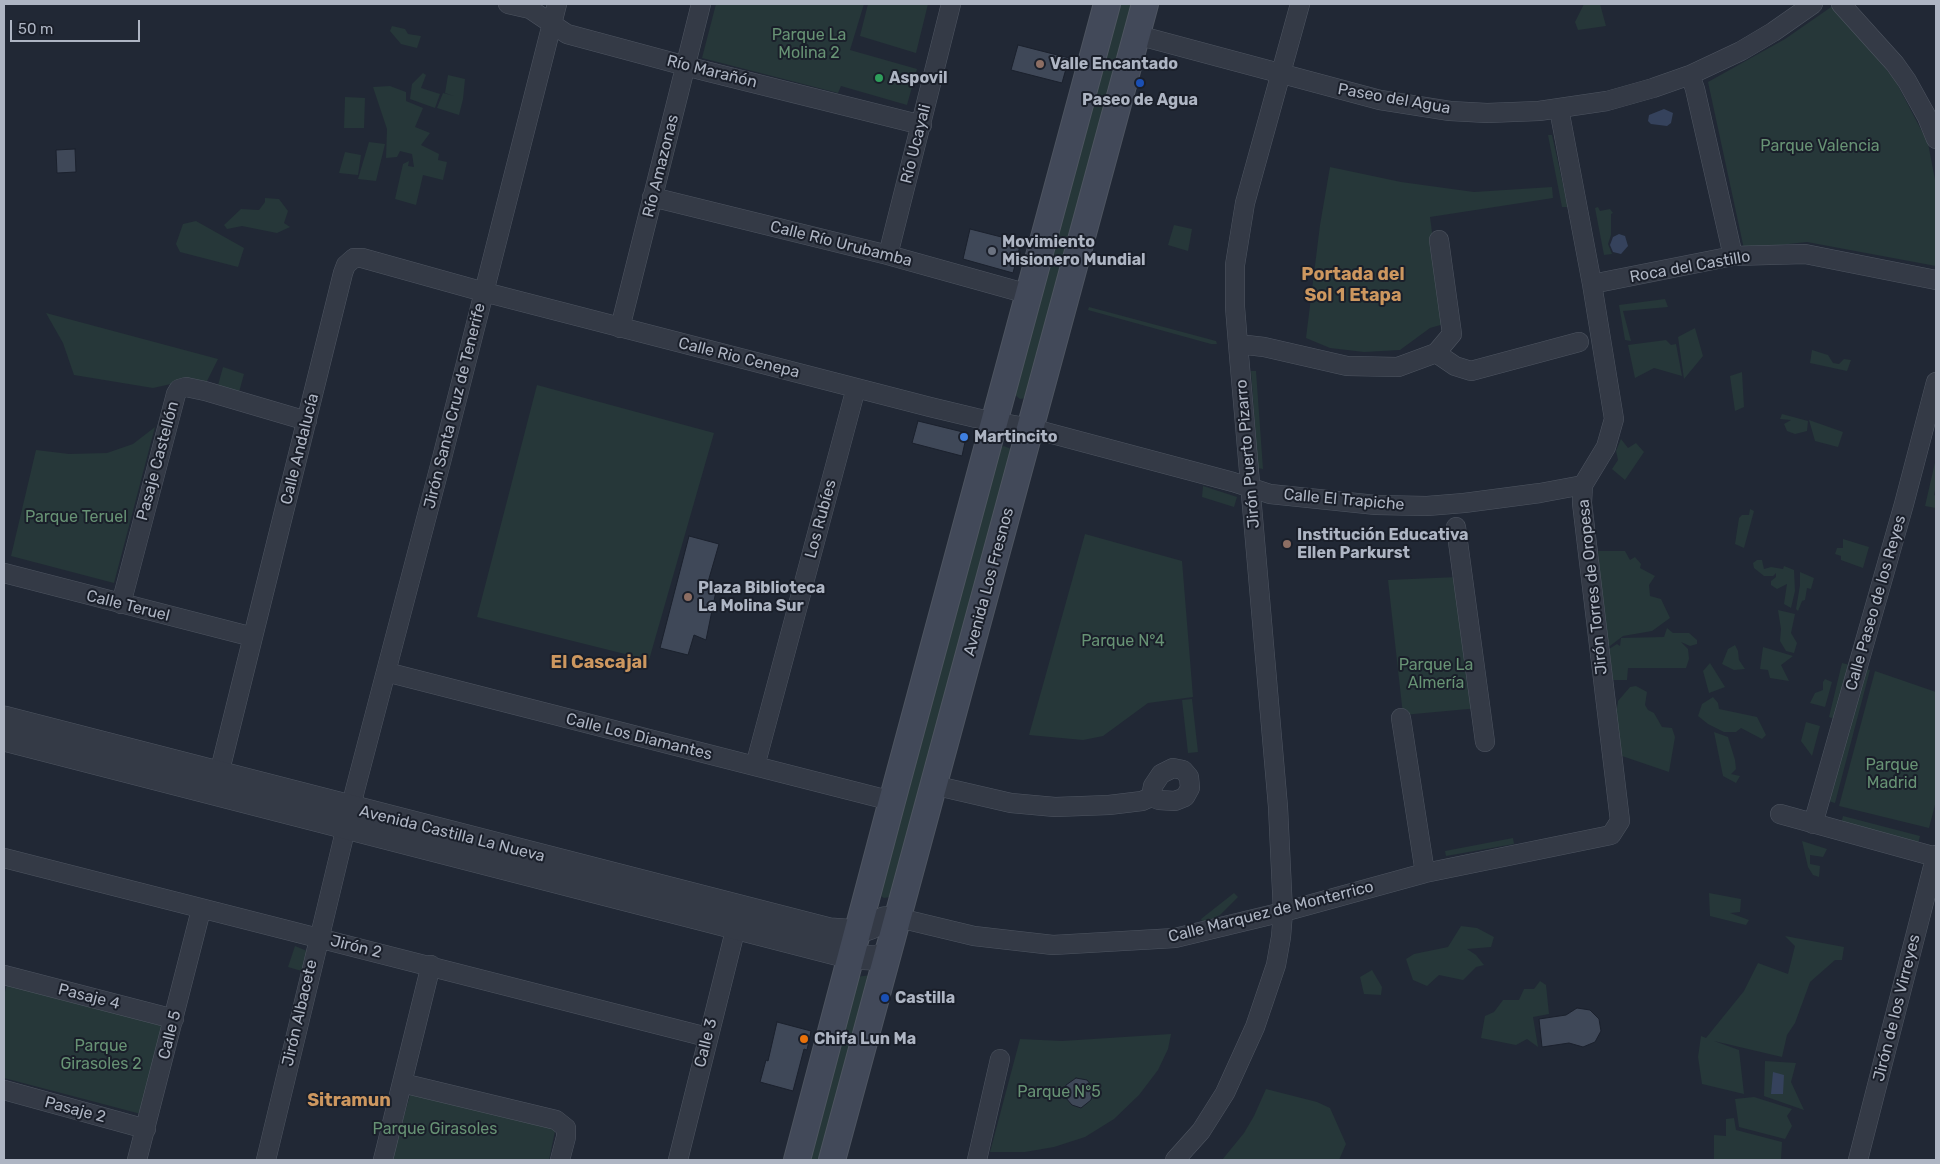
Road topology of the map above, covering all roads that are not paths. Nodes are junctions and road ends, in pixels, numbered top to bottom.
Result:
1 (508, 4) edge
2 (557, 4) edge
3 (702, 4) edge
4 (951, 4) edge
5 (1108, 4) edge
6 (1145, 4) edge
7 (1300, 4) edge
8 (1813, 4) edge
9 (1841, 4) edge
10 (552, 24) junction
11 (1137, 35) junction
12 (686, 66) junction
13 (1280, 74) junction
14 (1690, 75) junction
15 (1559, 109) junction
16 (922, 125) junction
17 (1936, 139) edge
18 (652, 197) junction
19 (1439, 240) dead end
20 (888, 255) junction
21 (1733, 256) junction
22 (1936, 280) edge
23 (1592, 284) junction
24 (484, 292) junction
25 (1028, 294) junction
26 (620, 328) junction
27 (1580, 342) dead end
28 (1238, 344) junction
29 (1436, 353) junction
30 (1936, 382) edge
31 (856, 388) junction
32 (307, 421) junction
33 (994, 422) junction
34 (1030, 428) junction
35 (1583, 485) junction
36 (1250, 487) junction
37 (1456, 527) dead end
38 (4, 573) edge
39 (121, 604) junction
40 (253, 637) junction
41 (386, 672) junction
42 (4, 718) edge
43 (1401, 718) dead end
44 (4, 739) edge
45 (1485, 742) dead end
46 (755, 766) junction
47 (219, 774) junction
48 (934, 785) junction
49 (1151, 797) dead end
50 (892, 801) junction
51 (1780, 814) dead end
52 (349, 818) junction
53 (1813, 824) junction
54 (1611, 835) joint
55 (1936, 856) edge
56 (4, 858) edge
57 (1425, 873) junction
58 (201, 910) junction
59 (1283, 912) junction
60 (899, 918) junction
61 (736, 927) junction
62 (318, 938) junction
63 (854, 944) junction
64 (890, 948) junction
65 (431, 966) junction
66 (4, 975) edge
67 (174, 1019) junction
68 (707, 1037) junction
69 (1000, 1059) dead end
70 (402, 1083) junction
71 (4, 1090) edge
72 (146, 1129) junction
73 (138, 1160) edge
74 (266, 1160) edge
75 (383, 1160) edge
76 (560, 1160) edge
77 (678, 1160) edge
78 (796, 1160) edge
79 (832, 1160) edge
80 (977, 1160) edge
81 (1175, 1160) edge
82 (1858, 1160) edge

1 - 10 street, Río Marañón
2 - 10 street, Jirón Santa Cruz de Tenerife
3 - 12 street, Río Amazonas
4 - 16 street, Río Ucayali
5 - 25 main road
6 - 11 main road, Avenida Los Fresnos
7 - 13 street, Jirón Puerto Pizarro
8 - 14 street, Paseo del Agua
9 - 17 street
10 - 12 street, Río Marañón
10 - 24 street, Jirón Santa Cruz de Tenerife
11 - 13 street, Paseo del Agua
11 - 34 main road, Avenida Los Fresnos
12 - 16 street, Río Marañón
12 - 18 street, Río Amazonas
13 - 15 street, Paseo del Agua
13 - 28 street, Jirón Puerto Pizarro
14 - 15 street, Paseo del Agua
14 - 21 street
15 - 23 street, Jirón Torres de Oropesa
16 - 20 street, Río Ucayali
18 - 20 street, Calle Río Urubamba
18 - 26 street, Río Amazonas
19 - 29 street
20 - 25 street, Calle Río Urubamba
21 - 22 street, Roca del Castillo
21 - 23 street, Roca del Castillo
23 - 35 street, Jirón Torres de Oropesa
24 - 26 street, Calle Rio Cenepa
24 - 32 street, Calle Andalucía
24 - 41 street, Jirón Santa Cruz de Tenerife
25 - 33 main road
26 - 31 street, Calle Rio Cenepa
27 - 29 street
28 - 29 street
28 - 36 street, Jirón Puerto Pizarro
30 - 53 street, Calle Paseo de los Reyes
31 - 33 street, Calle Rio Cenepa
31 - 46 street, Los Rubíes
32 - 39 street, Pasaje Castellón
32 - 40 street, Calle Andalucía
33 - 34 street, Calle El Trapiche
33 - 50 main road
34 - 36 street, Calle El Trapiche
34 - 48 main road, Avenida Los Fresnos
35 - 36 street, Calle El Trapiche
35 - 54 street, Jirón Torres de Oropesa
36 - 59 street, Jirón Puerto Pizarro
37 - 45 street
38 - 39 street, Calle Teruel
39 - 40 street, Calle Teruel
40 - 47 street, Calle Andalucía
41 - 46 street, Calle Los Diamantes
41 - 52 street, Jirón Santa Cruz de Tenerife
42 - 47 street, Avenida Castilla La Nueva
43 - 57 street
44 - 52 street, Avenida Castilla La Nueva
46 - 50 street, Calle Los Diamantes
47 - 52 street, Avenida Castilla La Nueva
48 - 49 street
48 - 60 main road, Avenida Los Fresnos
50 - 63 main road
51 - 53 street
52 - 61 street, Avenida Castilla La Nueva
52 - 62 street, Jirón Albacete
52 - 63 street, Avenida Castilla La Nueva
53 - 55 street
54 - 57 street, Calle Marquez de Monterrico
55 - 82 street, Jirón de los Virreyes
56 - 58 street, Jirón 2
57 - 59 street, Calle Marquez de Monterrico
58 - 62 street, Jirón 2
58 - 67 street, Calle 5
59 - 60 street, Calle Marquez de Monterrico
59 - 81 street, Jirón Puerto Pizarro
60 - 63 street, Avenida Castilla La Nueva
60 - 64 main road, Avenida Los Fresnos
61 - 63 street, Avenida Castilla La Nueva
61 - 68 street, Calle 3
62 - 65 street, Jirón 2
62 - 74 street, Jirón Albacete
63 - 64 street, Avenida Castilla La Nueva
63 - 78 main road
64 - 79 main road, Avenida Los Fresnos
65 - 68 street, Jirón 2
65 - 70 street
66 - 67 street, Pasaje 4
67 - 72 street, Calle 5
68 - 77 street, Calle 3
69 - 80 street
70 - 75 street
70 - 76 street
71 - 72 street, Pasaje 2
72 - 73 street, Calle 5

